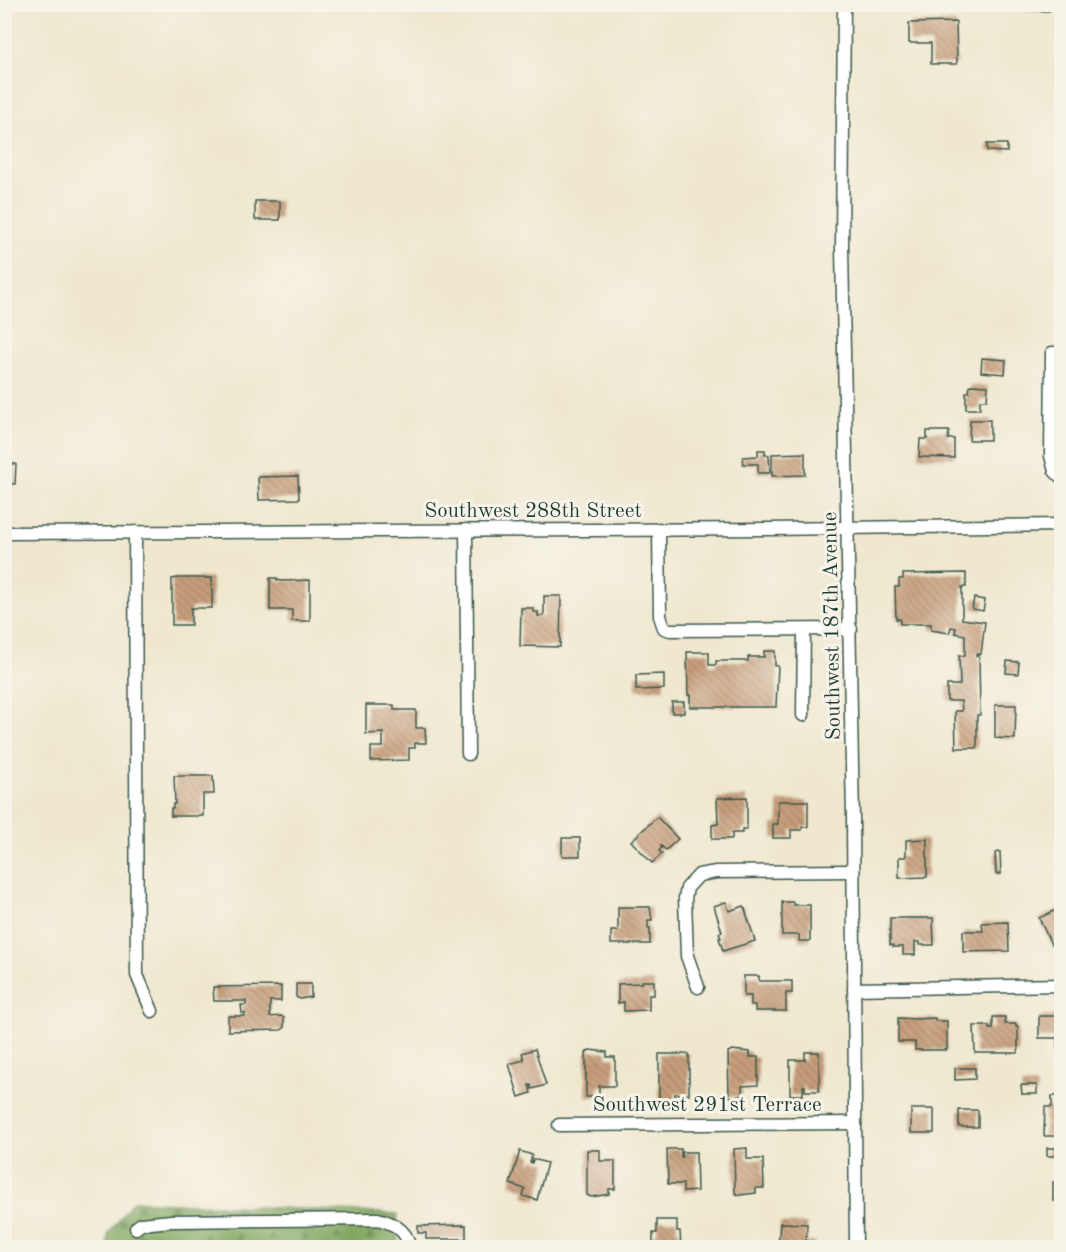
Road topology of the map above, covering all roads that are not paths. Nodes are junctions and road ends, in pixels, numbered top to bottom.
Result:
1 (844, 4) edge
2 (1062, 353) edge
3 (1062, 478) edge
4 (1062, 525) edge
5 (849, 528) junction
6 (659, 529) junction
7 (466, 530) junction
8 (135, 532) junction
9 (4, 533) edge
10 (850, 629) junction
11 (804, 630) junction
12 (803, 715) dead end
13 (468, 754) dead end
14 (853, 871) junction
15 (1062, 985) edge
16 (698, 987) dead end
17 (854, 989) junction
18 (152, 1011) dead end
19 (855, 1123) junction
20 (559, 1125) dead end
21 (136, 1228) dead end
22 (409, 1248) edge
23 (856, 1248) edge

1 - 5 street, Southwest 187th Avenue
2 - 3 street
4 - 5 street, Southwest 288th Street
5 - 6 street, Southwest 288th Street
5 - 10 street, Southwest 187th Avenue
6 - 7 street, Southwest 288th Street
6 - 11 street
7 - 8 street, Southwest 288th Street
7 - 13 street
8 - 9 street, Southwest 288th Street
8 - 18 street
10 - 11 street
10 - 14 street, Southwest 187th Avenue
11 - 12 street
14 - 16 street
14 - 17 street, Southwest 187th Avenue
15 - 17 street
17 - 19 street, Southwest 187th Avenue
19 - 20 street, Southwest 291st Terrace
19 - 23 street, Southwest 187th Avenue
21 - 22 street

